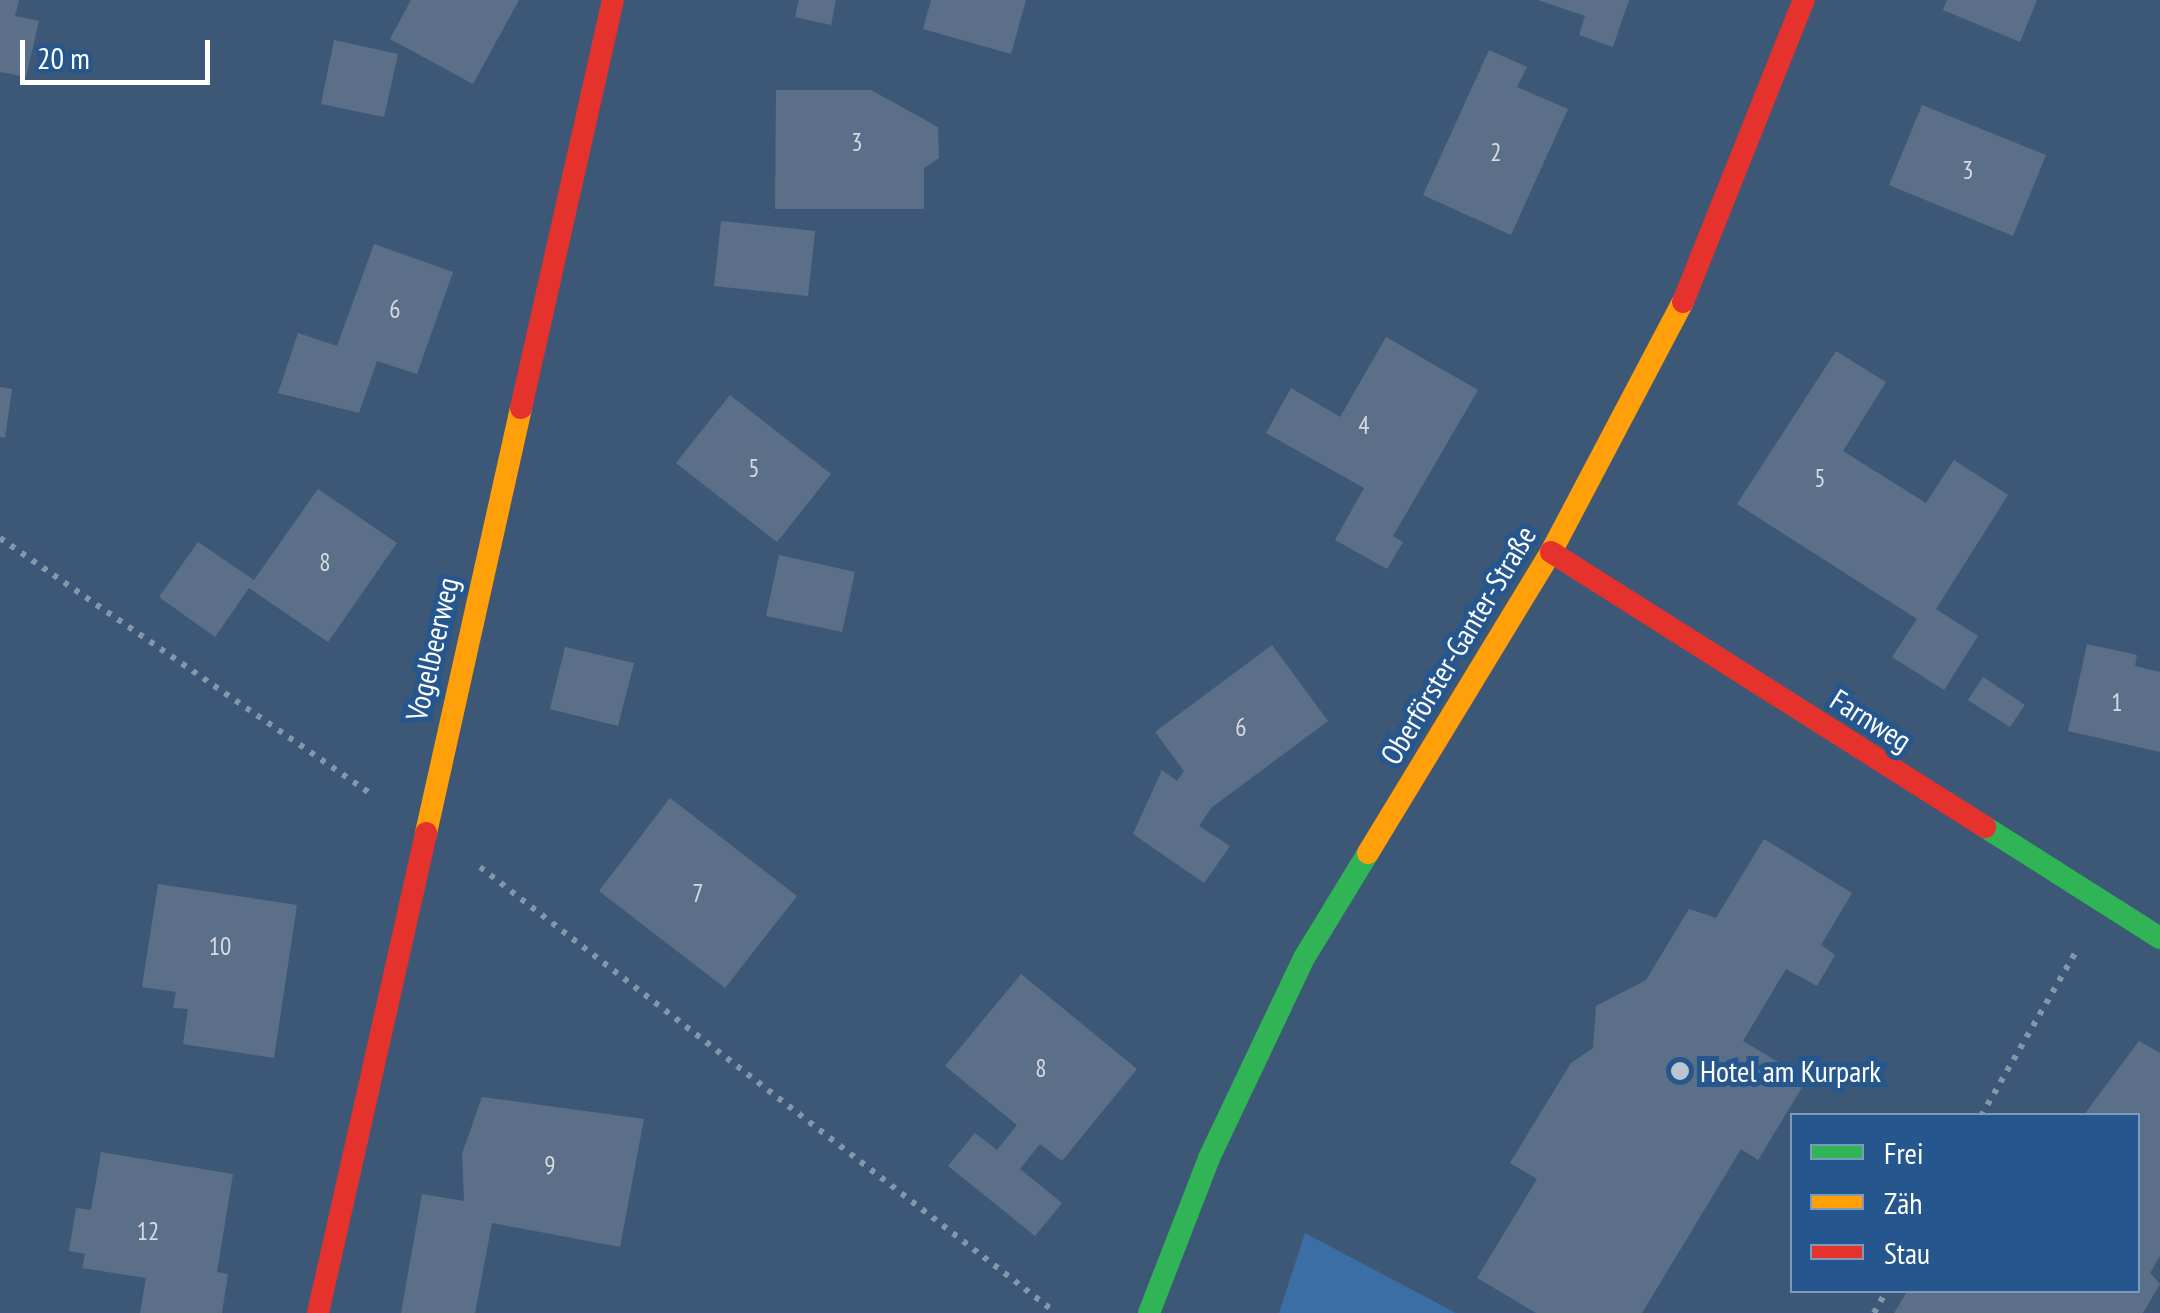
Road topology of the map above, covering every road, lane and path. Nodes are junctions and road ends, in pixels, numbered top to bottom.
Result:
1 (613, 0) edge
2 (1804, 0) edge
3 (0, 538) edge
4 (1551, 552) junction
5 (422, 828) junction
6 (2105, 903) junction
7 (2160, 938) edge
8 (1983, 1113) edge
9 (318, 1313) edge
10 (1056, 1313) edge
11 (1149, 1313) edge

1 - 5 street, Vogelbeerweg
2 - 4 street, Oberförster-Ganter-Straße
3 - 5 path
4 - 6 street, Farnweg
4 - 11 street, Oberförster-Ganter-Straße
5 - 9 street, Vogelbeerweg
5 - 10 path
6 - 7 street, Farnweg
6 - 8 path

